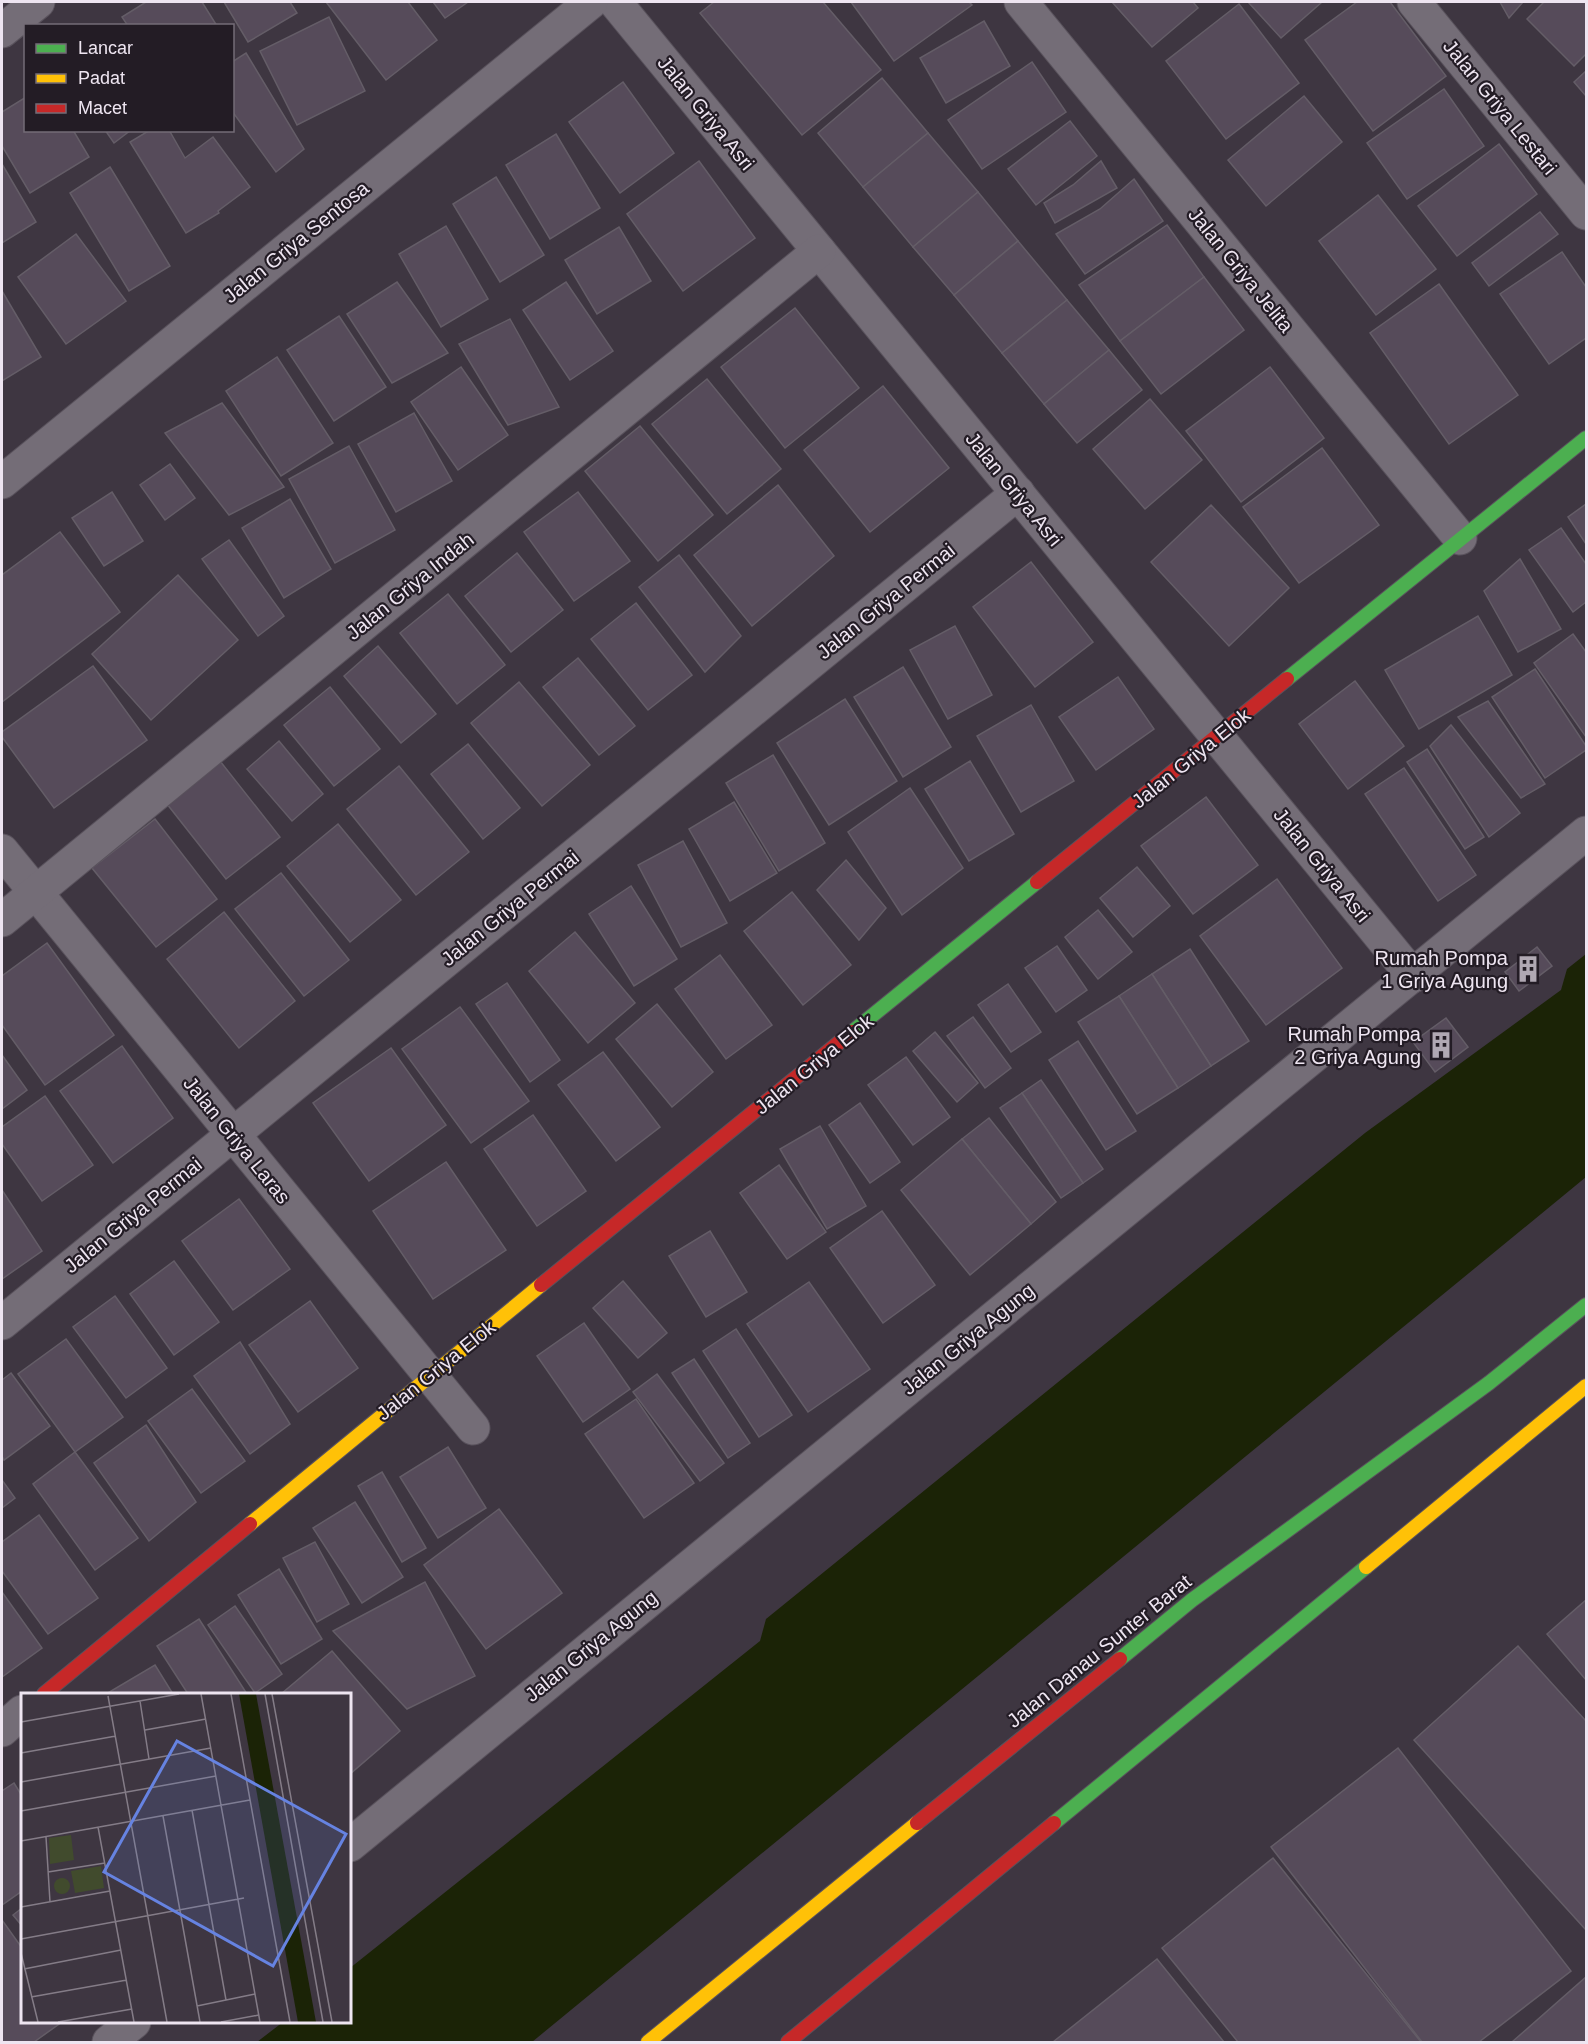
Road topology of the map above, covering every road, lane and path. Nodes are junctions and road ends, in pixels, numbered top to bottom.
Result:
1 (38, 2) edge
2 (591, 2) edge
3 (615, 2) edge
4 (1021, 2) edge
5 (1414, 2) edge
6 (2, 31) edge
7 (1587, 213) edge
8 (819, 251) junction
9 (1587, 438) edge
10 (2, 482) edge
11 (1018, 493) junction
12 (1460, 538) junction
13 (1217, 737) junction
14 (1587, 833) edge
15 (2, 851) edge
16 (35, 893) junction
17 (2, 920) edge
18 (1413, 976) junction
19 (233, 1134) junction
20 (1587, 1305) edge
21 (2, 1323) edge
22 (430, 1375) junction
23 (1587, 1386) edge
24 (473, 1428) dead end
25 (46, 1693) edge
26 (21, 1713) edge
27 (2, 1730) edge
28 (351, 1844) edge
29 (134, 2023) edge
30 (109, 2043) edge
31 (648, 2043) edge
32 (788, 2043) edge

1 - 6 street
2 - 10 street, Jalan Griya Sentosa
3 - 8 street, Jalan Griya Asri
4 - 12 street, Jalan Griya Jelita
5 - 7 street, Jalan Griya Lestari
8 - 11 street, Jalan Griya Asri
8 - 16 street, Jalan Griya Indah
9 - 12 main road, Jalan Griya Elok
11 - 13 street, Jalan Griya Asri
11 - 19 street, Jalan Griya Permai
12 - 13 main road, Jalan Griya Elok
13 - 18 street, Jalan Griya Asri
13 - 22 main road, Jalan Griya Elok
14 - 18 street, Jalan Griya Agung
15 - 16 street, Jalan Griya Laras
16 - 17 street, Jalan Griya Indah
16 - 19 street, Jalan Griya Laras
18 - 28 street, Jalan Griya Agung
19 - 21 street, Jalan Griya Permai
19 - 22 street, Jalan Griya Laras
20 - 31 main road, Jalan Danau Sunter Barat
22 - 24 street, Jalan Griya Laras
22 - 25 main road, Jalan Griya Elok
23 - 32 main road
26 - 27 street
29 - 30 street

